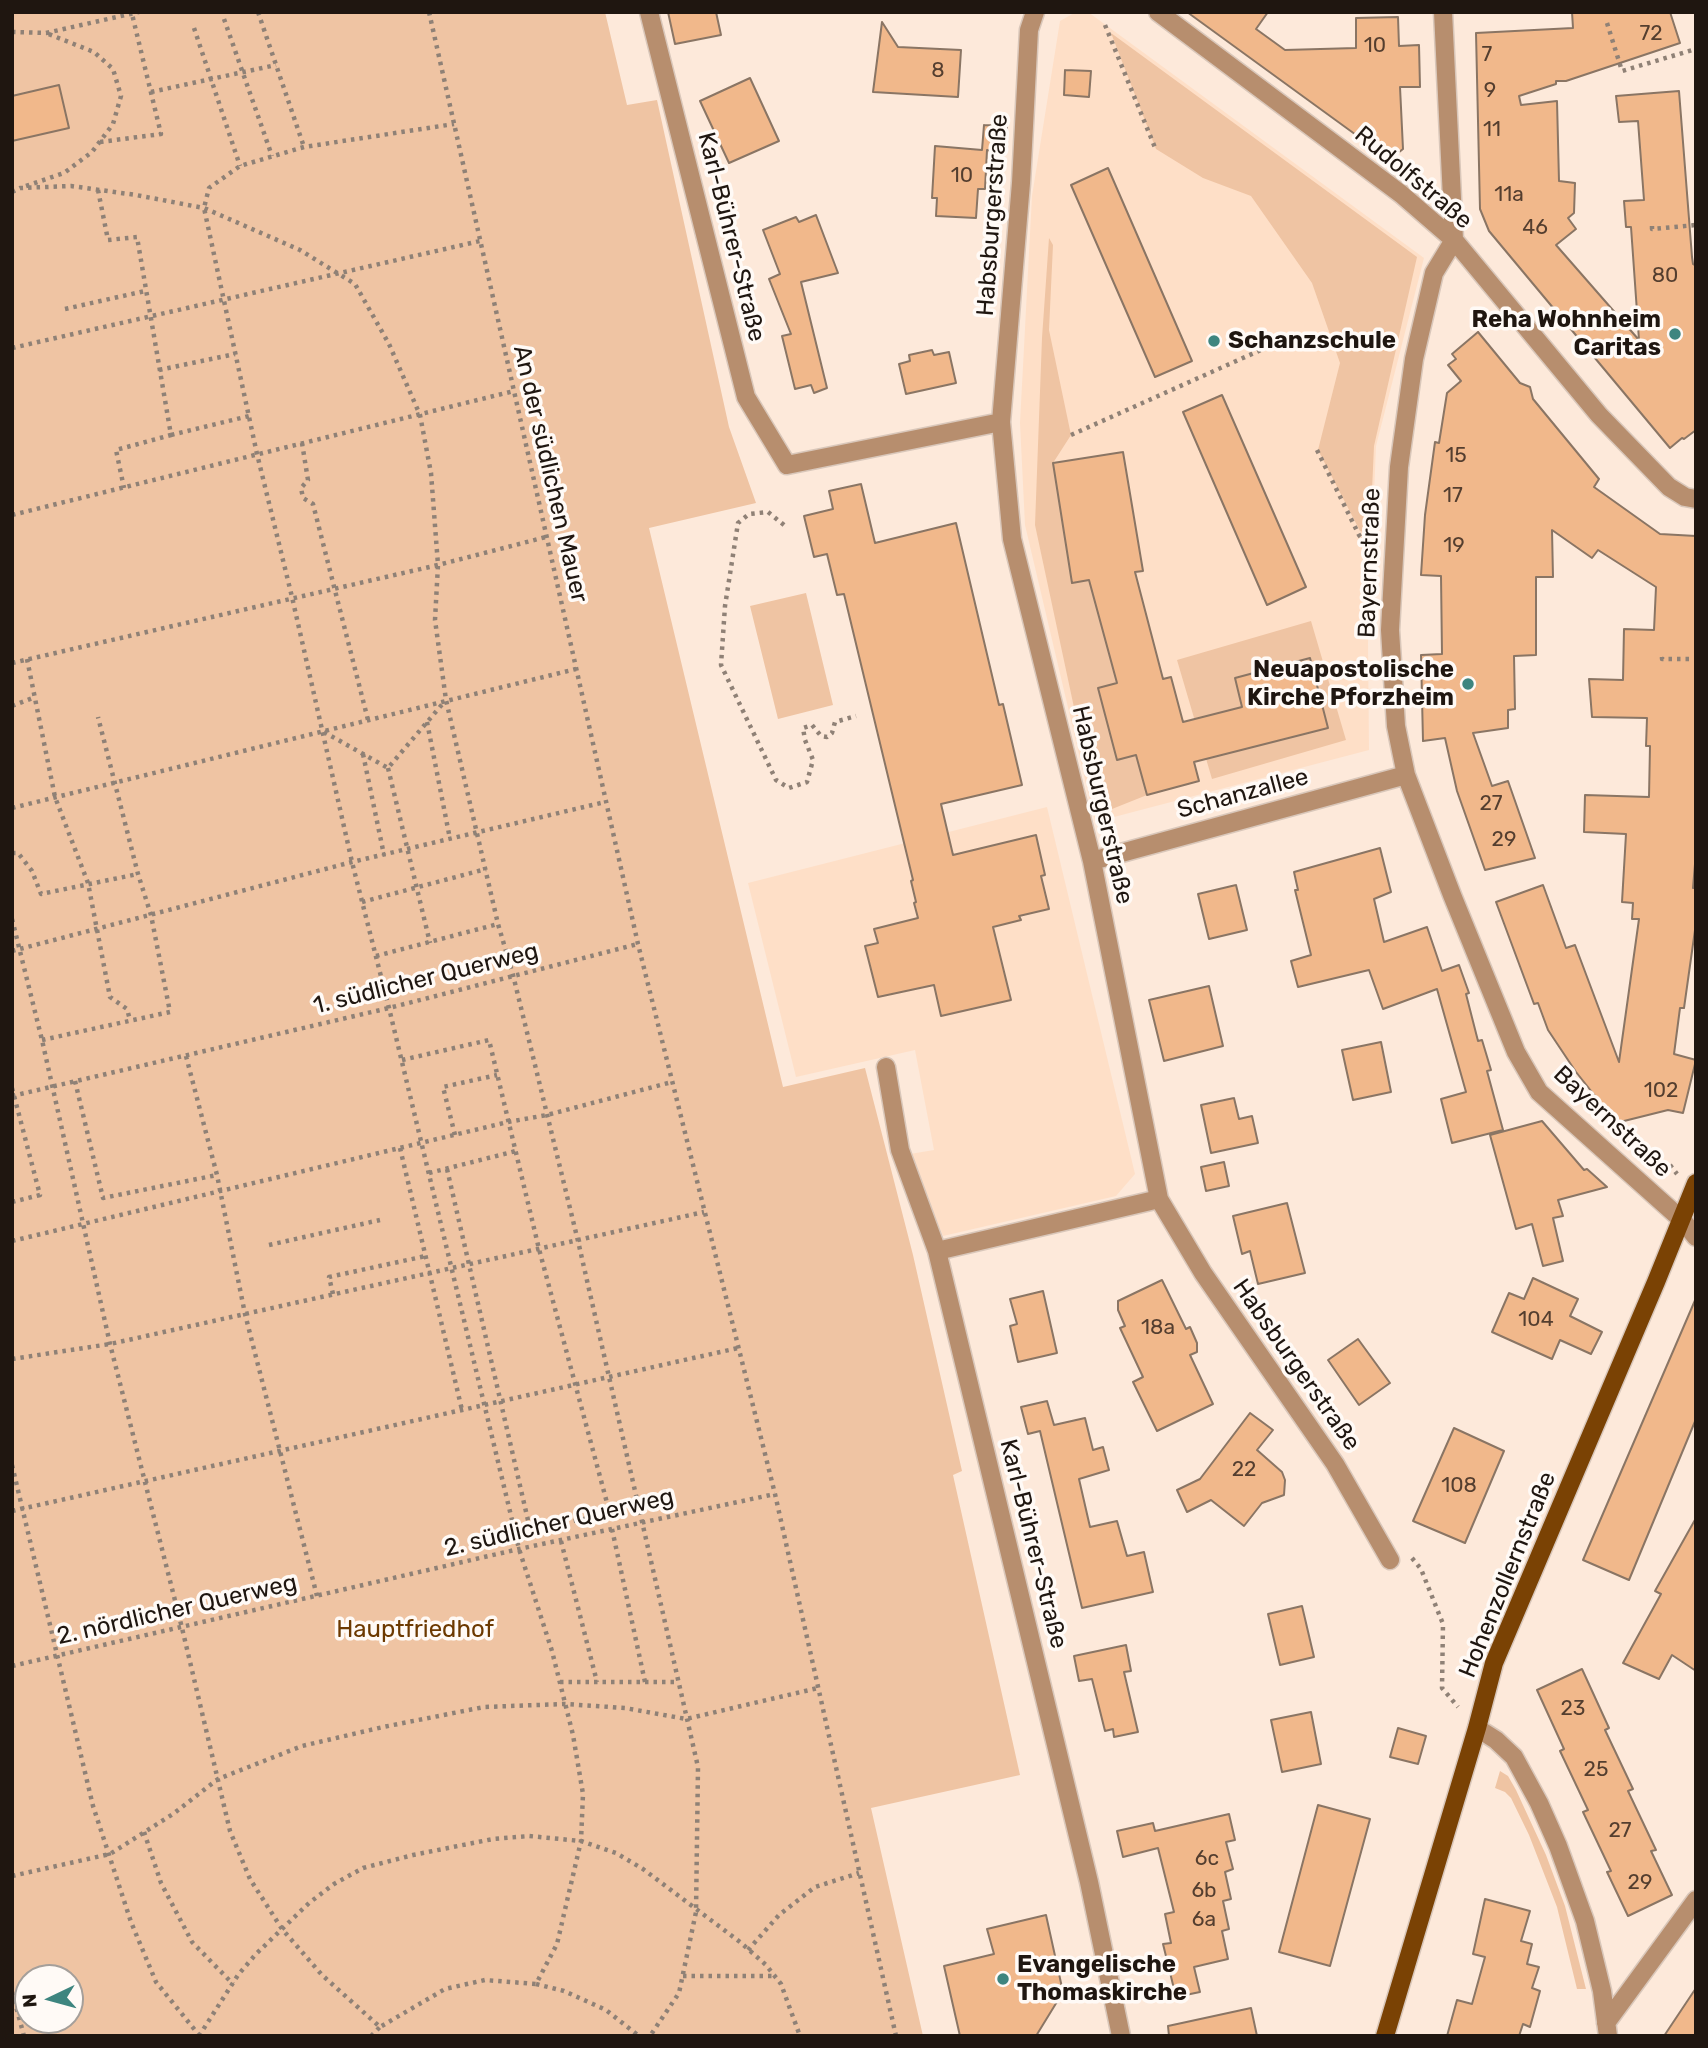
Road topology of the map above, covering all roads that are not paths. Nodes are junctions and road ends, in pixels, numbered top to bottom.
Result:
1 (649, 12) edge
2 (1035, 12) edge
3 (1158, 12) edge
4 (1443, 12) edge
5 (1454, 240) junction
6 (1001, 422) junction
7 (1696, 499) edge
8 (1406, 775) junction
9 (1092, 861) junction
10 (886, 1067) dead end
11 (1696, 1183) edge
12 (1159, 1199) junction
13 (1682, 1220) junction
14 (1696, 1237) edge
15 (937, 1251) junction
16 (1390, 1560) dead end
17 (1477, 1728) junction
18 (1696, 1900) edge
19 (1607, 2029) edge
20 (1121, 2036) edge
21 (1385, 2036) edge

1 - 6 street, Karl-Bührer-Straße
2 - 6 street, Habsburgerstraße
3 - 5 street, Rudolfstraße
4 - 5 street
5 - 7 street, Rudolfstraße
5 - 8 street, Bayernstraße
6 - 9 street, Habsburgerstraße
8 - 9 street, Schanzallee
8 - 13 street, Bayernstraße
9 - 12 street, Habsburgerstraße
10 - 15 street, Karl-Bührer-Straße
11 - 13 main road, Hohenzollernstraße
12 - 15 street
12 - 16 street, Habsburgerstraße
13 - 14 street, Bayernstraße
13 - 17 main road, Hohenzollernstraße
15 - 20 street, Karl-Bührer-Straße
17 - 19 street
17 - 21 main road, Hohenzollernstraße
18 - 19 street

